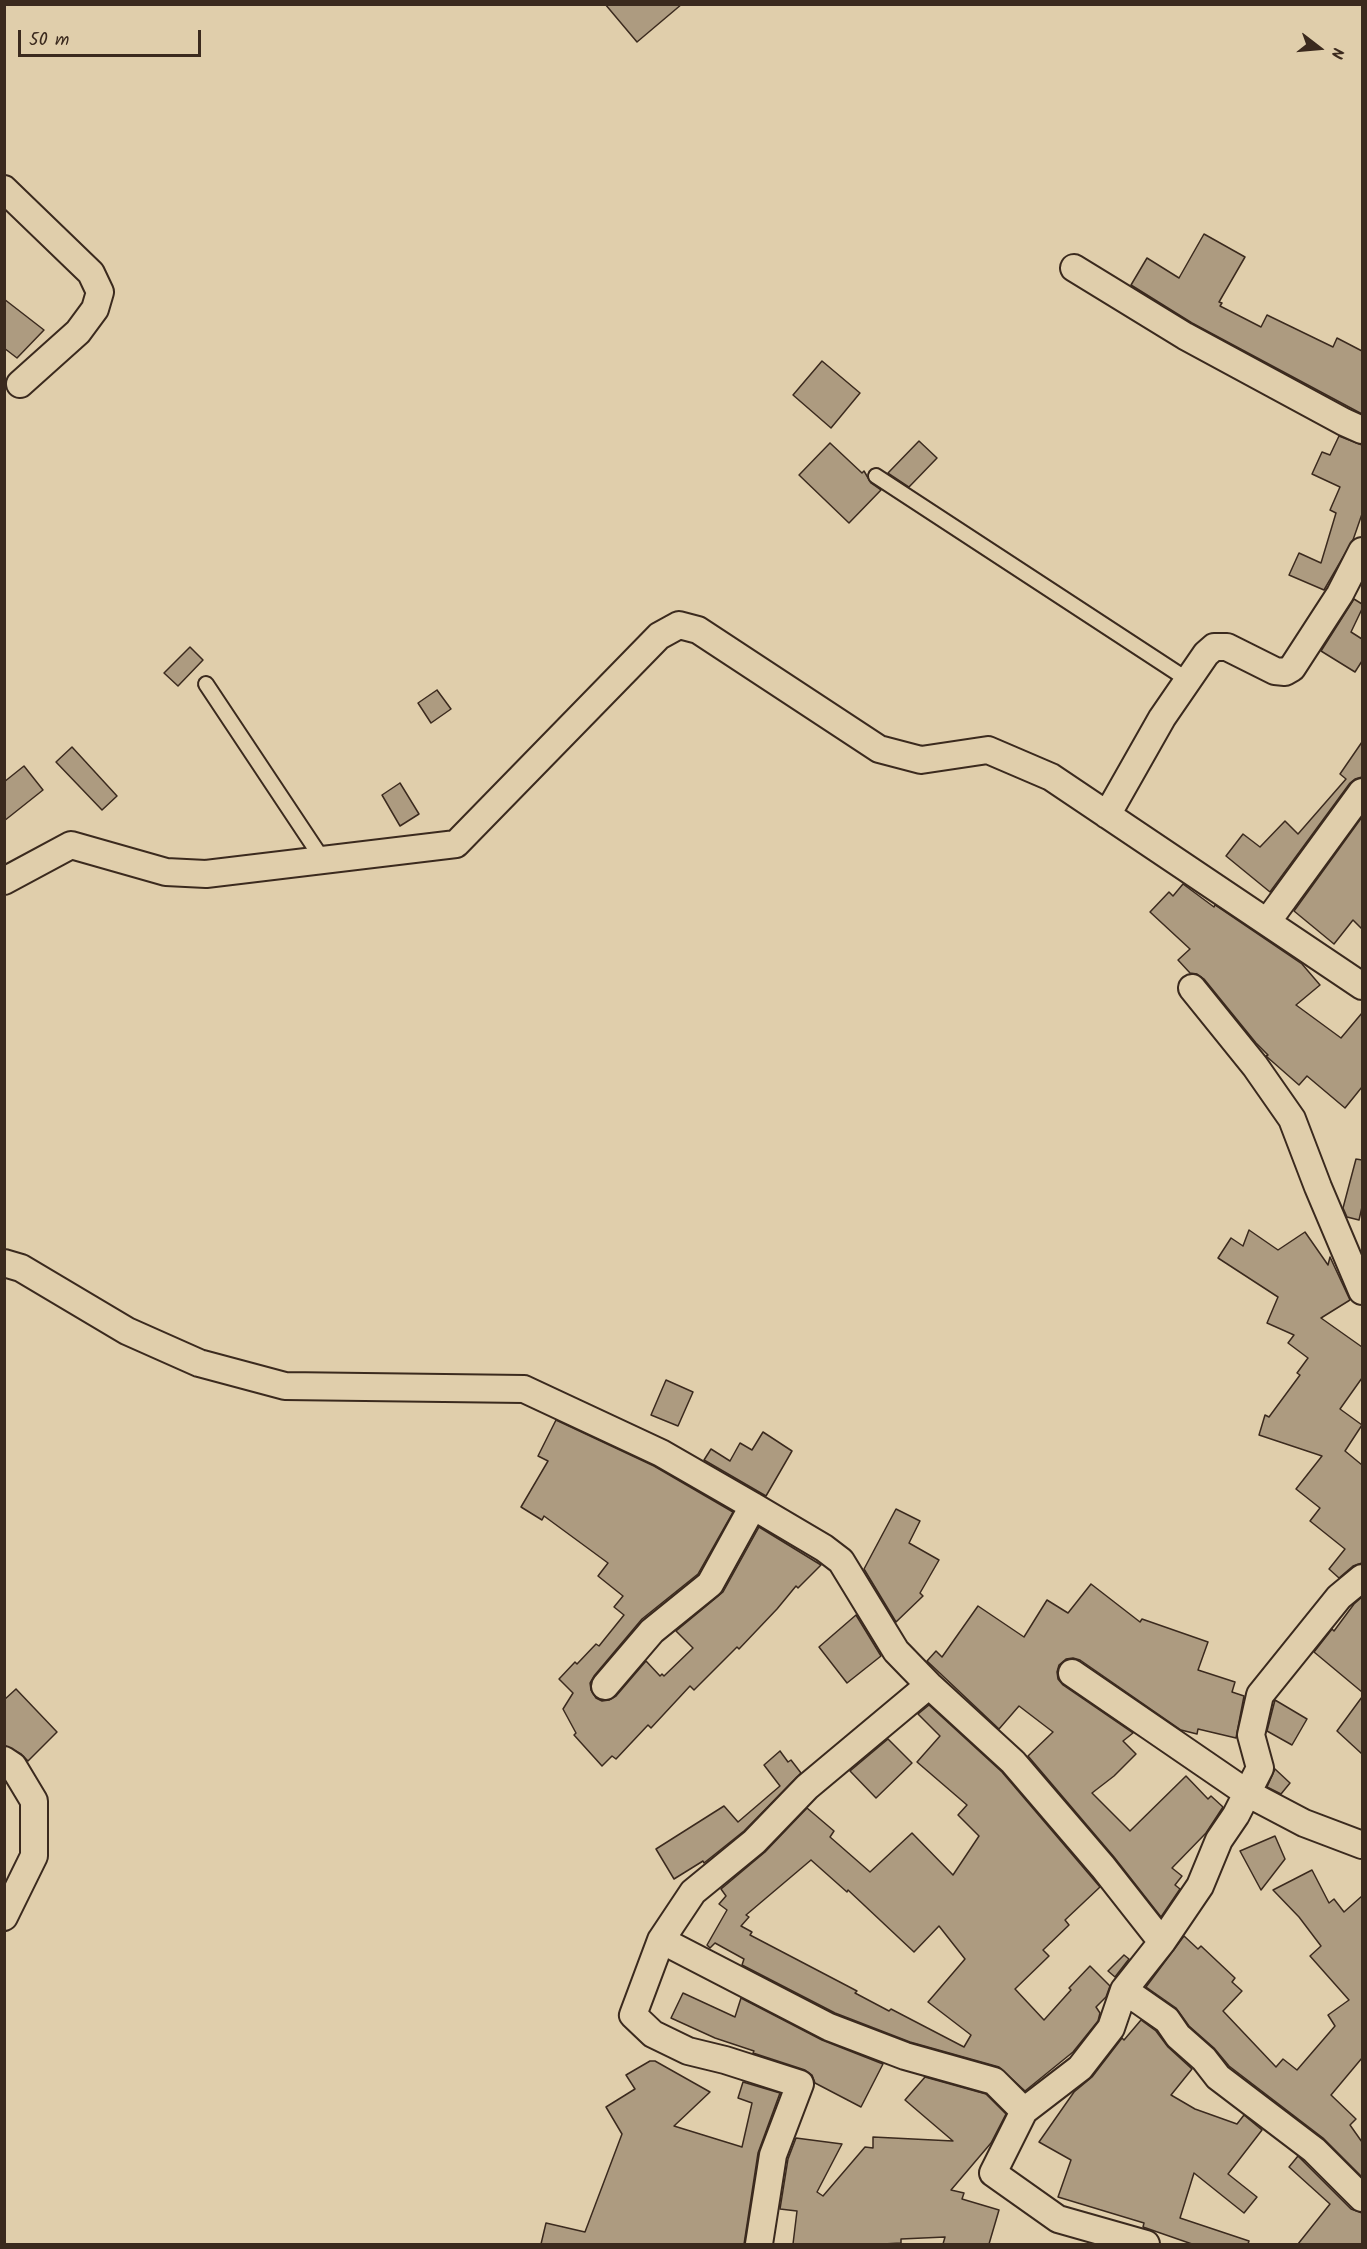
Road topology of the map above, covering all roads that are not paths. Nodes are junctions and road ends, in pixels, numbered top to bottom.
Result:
1 (4, 189) edge
2 (1074, 268) dead end
3 (20, 384) dead end
4 (1362, 430) edge
5 (876, 477) dead end
6 (1362, 551) edge
7 (1188, 680) junction
8 (206, 684) dead end
9 (1362, 792) edge
10 (1107, 815) junction
11 (323, 860) junction
12 (4, 881) edge
13 (1268, 922) junction
14 (1362, 986) edge
15 (1192, 988) dead end
16 (4, 1263) edge
17 (1362, 1291) edge
18 (753, 1506) junction
19 (1362, 1578) edge
20 (1072, 1673) dead end
21 (929, 1685) junction
22 (605, 1686) dead end
23 (4, 1760) edge
24 (1247, 1793) junction
25 (1362, 1845) edge
26 (4, 1917) edge
27 (662, 1940) junction
28 (1162, 1942) junction
29 (1124, 1990) junction
30 (1024, 2111) junction
31 (1362, 2198) edge
32 (759, 2244) edge
33 (1146, 2244) edge

1 - 3 street
2 - 4 street
5 - 7 lane
6 - 7 street
7 - 10 street
8 - 11 lane
9 - 13 street
10 - 11 street
10 - 13 street
11 - 12 street
13 - 14 street
15 - 17 street
16 - 18 street
18 - 21 street
18 - 22 street
19 - 24 street
20 - 24 street
21 - 27 street
21 - 28 street
23 - 26 street
24 - 25 street
24 - 28 street
27 - 30 street
27 - 32 street
28 - 29 street
29 - 30 street
29 - 31 street
30 - 33 street

